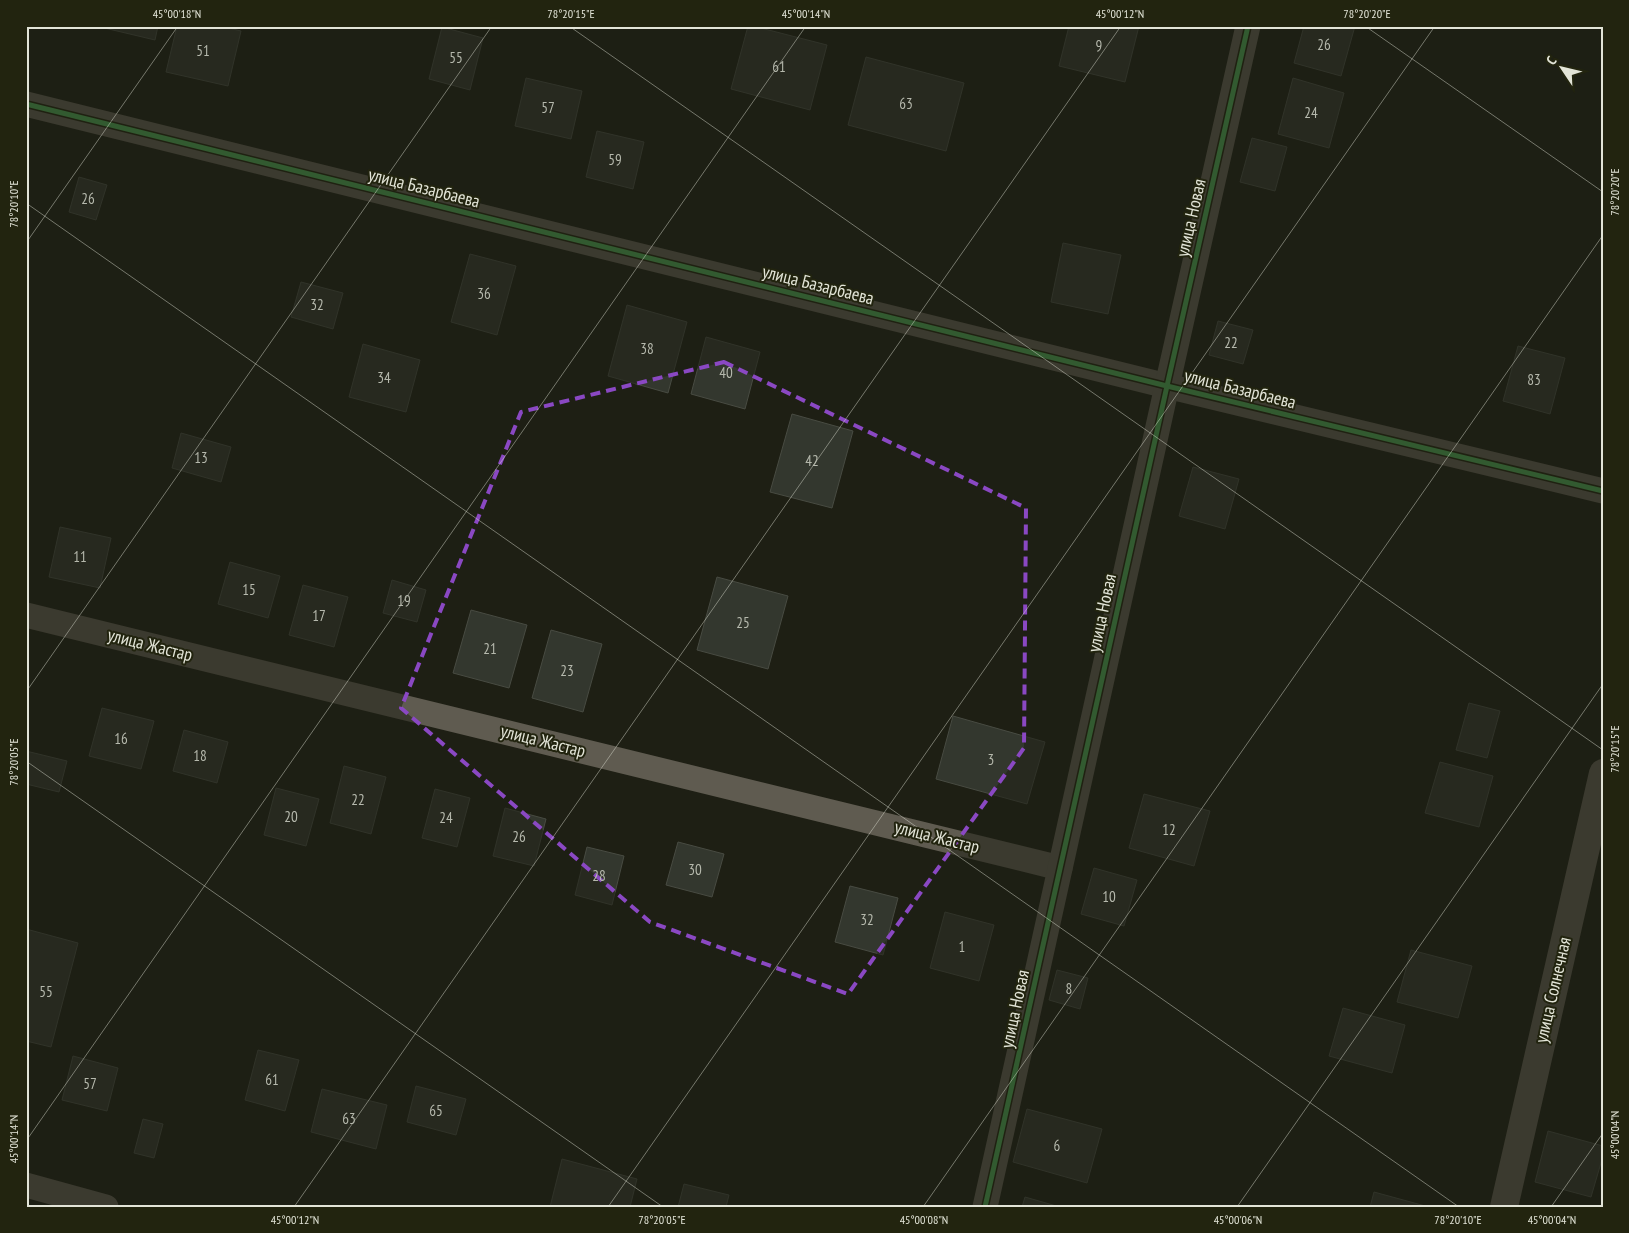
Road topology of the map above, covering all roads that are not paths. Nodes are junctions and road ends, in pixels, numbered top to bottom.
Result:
1 (1248, 26) edge
2 (26, 104) edge
3 (1167, 386) junction
4 (1603, 491) edge
5 (26, 615) edge
6 (1603, 773) edge
7 (1060, 868) junction
8 (26, 1185) edge
9 (106, 1207) edge
10 (985, 1207) edge
11 (1504, 1207) edge

1 - 3 street, улица Новая
2 - 3 street, улица Базарбаева
3 - 4 street, улица Базарбаева
3 - 7 street, улица Новая
5 - 7 street, улица Жастар
6 - 11 street, улица Солнечная
7 - 10 street, улица Новая
8 - 9 street

